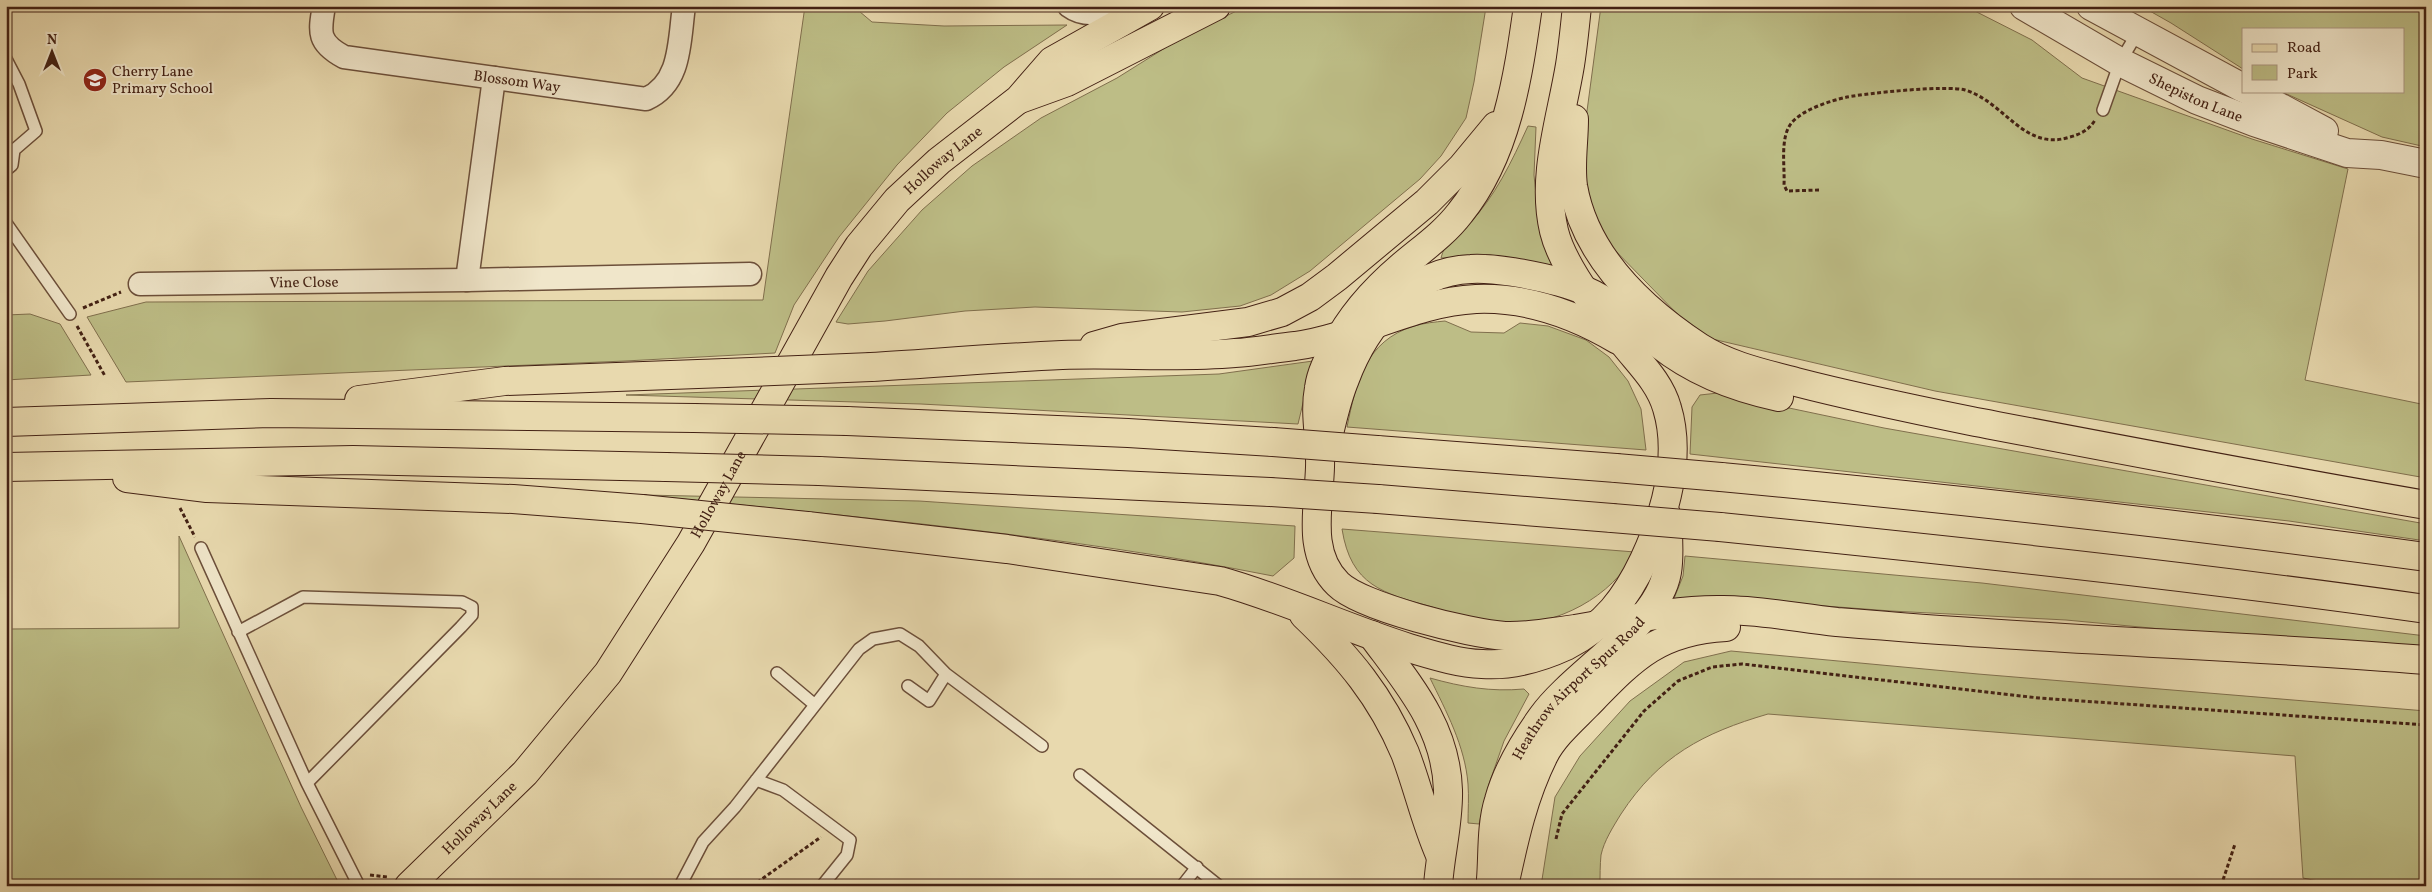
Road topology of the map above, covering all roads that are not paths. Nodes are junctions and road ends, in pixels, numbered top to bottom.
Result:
1 (324, 6) edge
2 (684, 6) edge
3 (1068, 6) edge
4 (1123, 6) edge
5 (1150, 6) edge
6 (1216, 6) edge
7 (1509, 6) edge
8 (1528, 6) edge
9 (2024, 6) edge
10 (2091, 6) edge
11 (1580, 11) edge
12 (2138, 32) junction
13 (6, 59) edge
14 (1520, 62) junction
15 (2120, 62) junction
16 (1570, 66) junction
17 (494, 78) junction
18 (2242, 87) edge
19 (2251, 92) edge
20 (1019, 99) junction
21 (2102, 110) road end
22 (1508, 112) junction
23 (10, 146) edge
24 (2380, 155) junction
25 (2426, 164) edge
26 (6, 170) edge
27 (6, 223) edge
28 (750, 274) dead end
29 (467, 280) junction
30 (140, 284) road end
31 (1586, 291) junction
32 (70, 314) road end
33 (1373, 326) junction
34 (1340, 337) junction
35 (1625, 345) junction
36 (1063, 355) junction
37 (1861, 399) junction
38 (270, 413) junction
39 (6, 422) edge
40 (1320, 463) junction
41 (17, 466) edge
42 (1666, 496) junction
43 (2426, 505) edge
44 (201, 548) road end
45 (2426, 557) edge
46 (1341, 588) junction
47 (1294, 605) junction
48 (2426, 609) edge
49 (1642, 619) junction
50 (1836, 622) junction
51 (1600, 624) junction
52 (238, 632) junction
53 (1373, 637) junction
54 (2426, 660) edge
55 (777, 674) dead end
56 (946, 674) junction
57 (908, 686) dead end
58 (815, 705) junction
59 (1042, 746) dead end
60 (1080, 775) dead end
61 (756, 780) junction
62 (307, 783) junction
63 (1440, 855) junction
64 (1197, 867) junction
65 (402, 881) edge
66 (359, 886) edge
67 (680, 886) edge
68 (822, 886) edge
69 (1182, 886) edge
70 (1220, 886) edge
71 (1438, 886) edge
72 (1491, 886) edge
73 (1504, 886) edge

1 - 17 street, Blossom Way
2 - 17 street, Blossom Way
3 - 4 street
5 - 20 main road, Holloway Lane
6 - 20 main road, Holloway Lane
7 - 14 main road
8 - 14 main road
9 - 15 street, Shepiston Lane
10 - 12 street, Shepiston Lane
11 - 16 main road
12 - 15 lane
12 - 18 street, Shepiston Lane
13 - 23 lane
14 - 22 main road
15 - 21 lane
15 - 24 street, Shepiston Lane
16 - 31 main road
16 - 37 main road
17 - 29 street
19 - 24 street, Shepiston Lane
20 - 65 main road, Holloway Lane
22 - 34 main road
22 - 36 main road
23 - 26 lane
24 - 25 street, Shepiston Lane
27 - 32 lane
28 - 29 street, Vine Close
29 - 30 street, Vine Close
31 - 33 main road
31 - 35 main road
31 - 37 main road
33 - 34 main road
33 - 35 main road
33 - 40 main road
34 - 36 main road
34 - 40 main road
35 - 42 main road
36 - 38 main road, bridge
37 - 43 main road
38 - 39 main road
38 - 45 main road, bridge
40 - 46 main road
41 - 47 main road, bridge
41 - 48 main road, bridge
42 - 49 main road, Heathrow Airport Spur Road
42 - 51 main road
44 - 52 lane
46 - 51 main road
46 - 53 main road
47 - 53 main road
47 - 63 main road
49 - 50 main road
49 - 51 main road
49 - 72 main road, Heathrow Airport Spur Road
50 - 54 main road
50 - 73 main road
51 - 53 main road
52 - 62 lane
52 - 62 lane
53 - 63 main road
55 - 58 lane
56 - 57 lane
56 - 58 lane
56 - 59 lane
58 - 61 lane
60 - 64 lane
61 - 67 lane
61 - 68 lane
62 - 66 lane
63 - 71 main road
64 - 69 lane
64 - 70 lane

